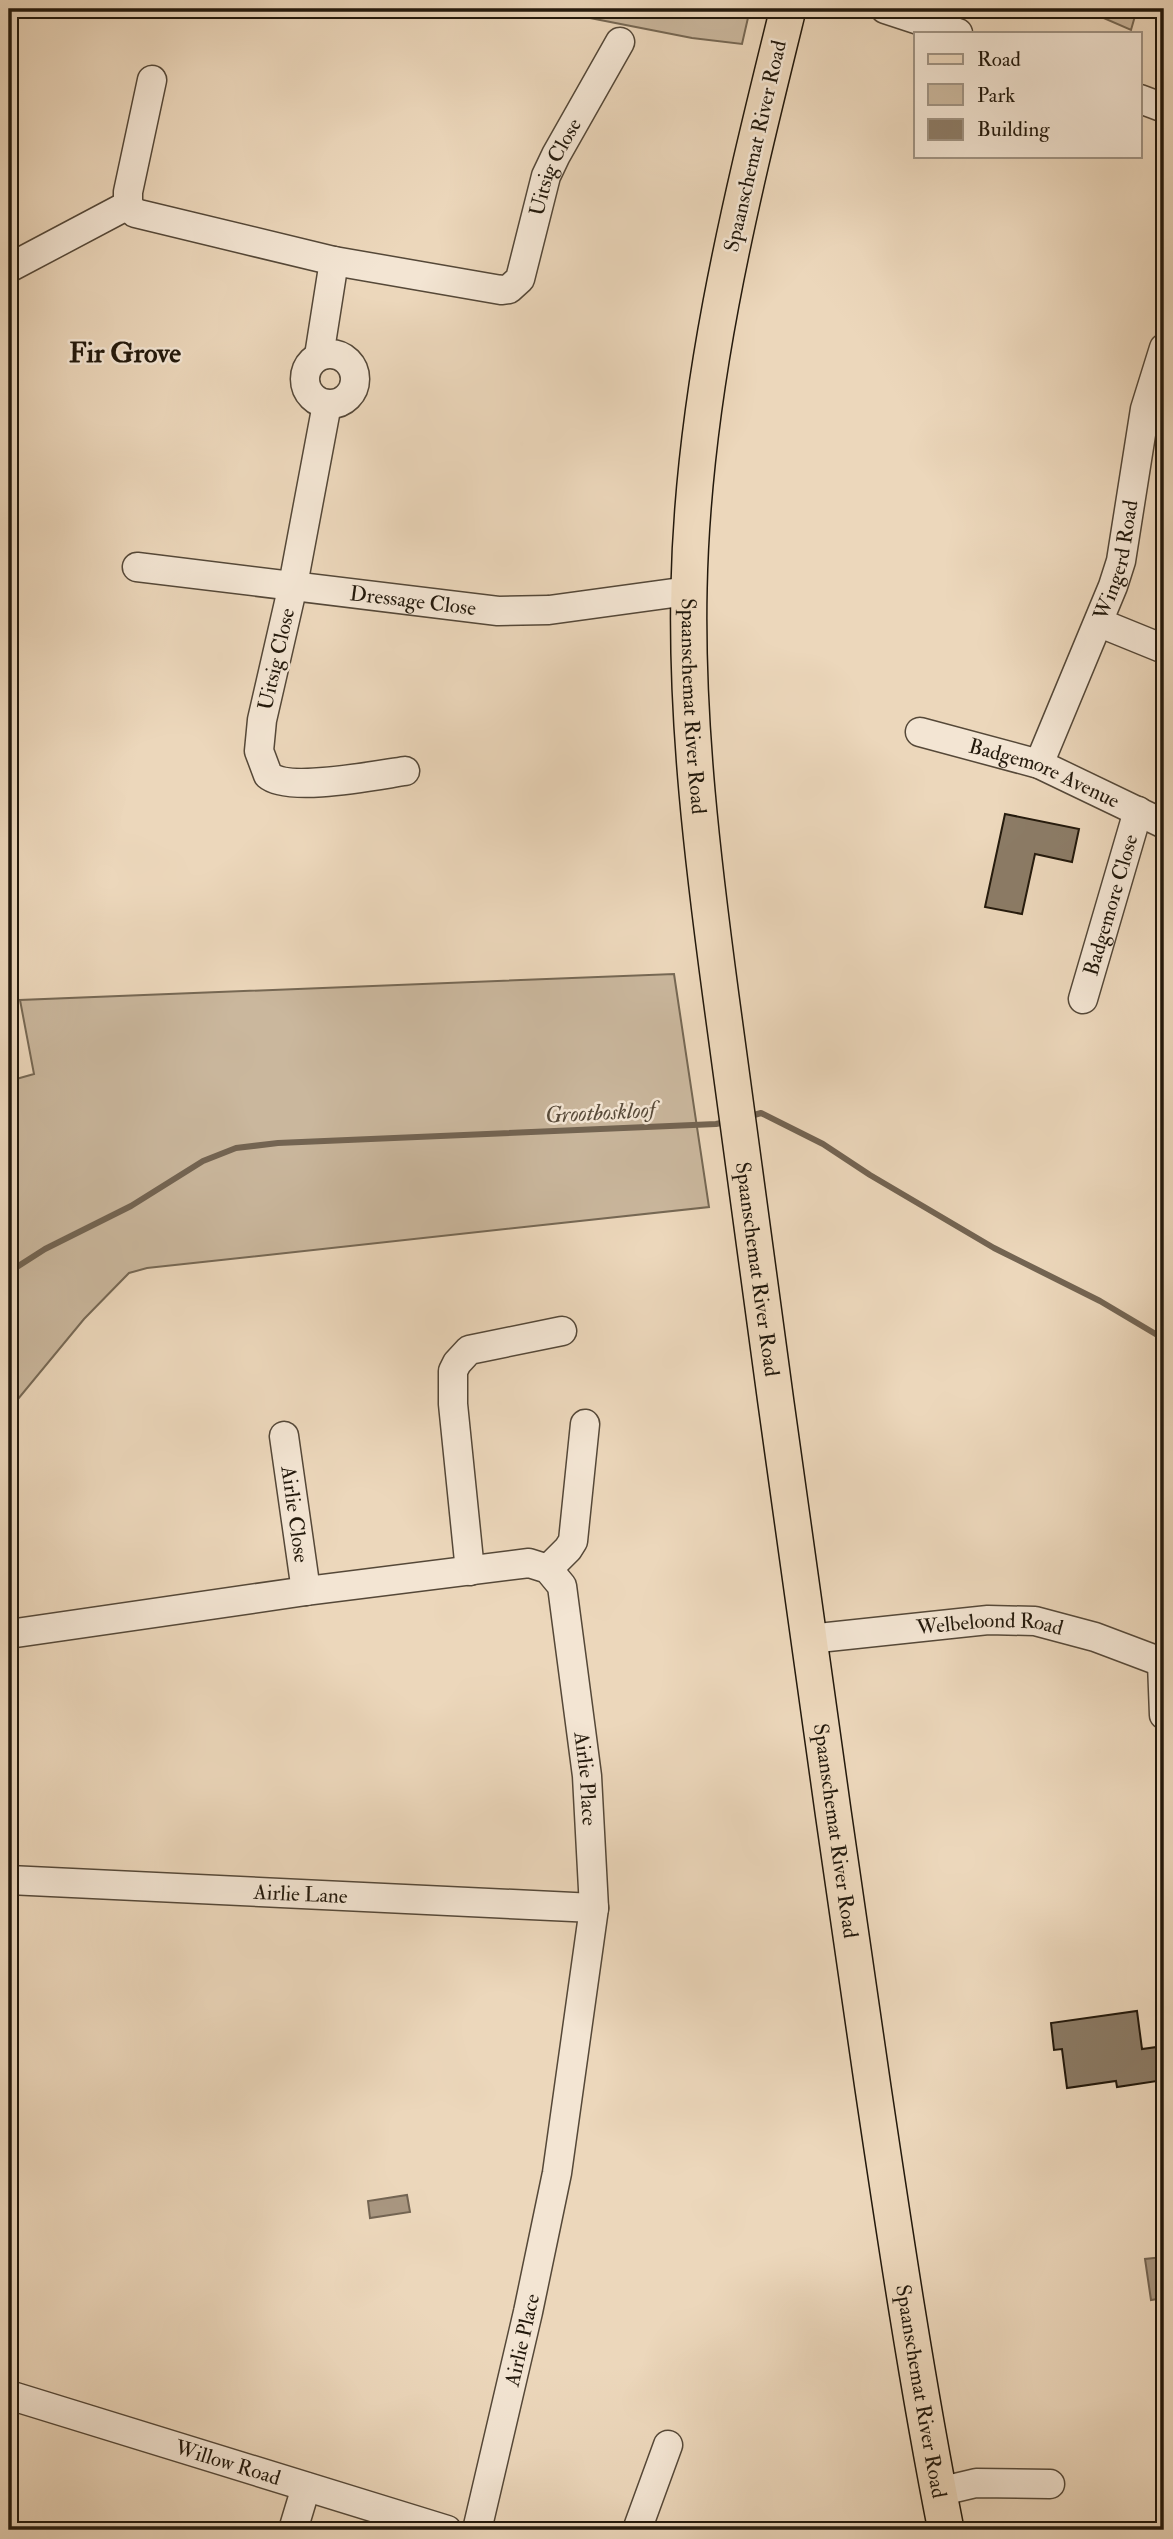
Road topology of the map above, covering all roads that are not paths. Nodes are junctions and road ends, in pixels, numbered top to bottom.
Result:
1 (788, 9) edge
2 (885, 9) edge
3 (955, 32) edge
4 (620, 42) dead end
5 (152, 80) dead end
6 (1142, 100) edge
7 (1164, 108) edge
8 (128, 205) junction
9 (334, 261) junction
10 (9, 268) edge
11 (1164, 348) edge
12 (319, 356) junction
13 (327, 404) junction
14 (137, 567) dead end
15 (293, 585) junction
16 (688, 591) junction
17 (1100, 623) junction
18 (1164, 649) edge
19 (919, 732) dead end
20 (1039, 764) junction
21 (405, 771) dead end
22 (1138, 811) junction
23 (1164, 824) edge
24 (1083, 999) dead end
25 (562, 1331) dead end
26 (585, 1424) dead end
27 (284, 1436) dead end
28 (548, 1569) junction
29 (470, 1570) junction
30 (306, 1591) junction
31 (9, 1634) edge
32 (809, 1639) junction
33 (1163, 1663) edge
34 (1164, 1716) edge
35 (9, 1880) edge
36 (594, 1908) junction
37 (9, 2395) edge
38 (668, 2445) dead end
39 (1050, 2484) dead end
40 (306, 2487) junction
41 (939, 2492) junction
42 (293, 2530) edge
43 (447, 2530) edge
44 (477, 2530) edge
45 (637, 2530) edge
46 (946, 2530) edge

1 - 16 main road, Spaanschemat River Road
2 - 3 street
4 - 9 street, Uitsig Close
5 - 8 street
6 - 7 street
8 - 9 street, Uitsig Close
8 - 10 street
9 - 12 street
11 - 17 street, Wingerd Road
12 - 13 street
12 - 13 street
13 - 15 street, Uitsig Close
14 - 15 street, Dressage Close
15 - 16 street, Dressage Close
15 - 21 street, Uitsig Close
16 - 32 main road, Spaanschemat River Road
17 - 18 street
17 - 20 street, Wingerd Road
19 - 20 street, Badgemore Avenue
20 - 22 street, Badgemore Avenue
22 - 23 street, Badgemore Avenue
22 - 24 street, Badgemore Close
25 - 29 street
26 - 28 street
27 - 30 street, Airlie Close
28 - 29 street
28 - 36 street, Airlie Place
29 - 30 street
30 - 31 street
32 - 33 street, Welbeloond Road
32 - 41 main road, Spaanschemat River Road
33 - 34 street
35 - 36 street, Airlie Lane
36 - 44 street, Airlie Place
37 - 40 street, Willow Road
38 - 45 street
39 - 41 street
40 - 42 street
40 - 43 street, Willow Road
41 - 46 main road, Spaanschemat River Road

